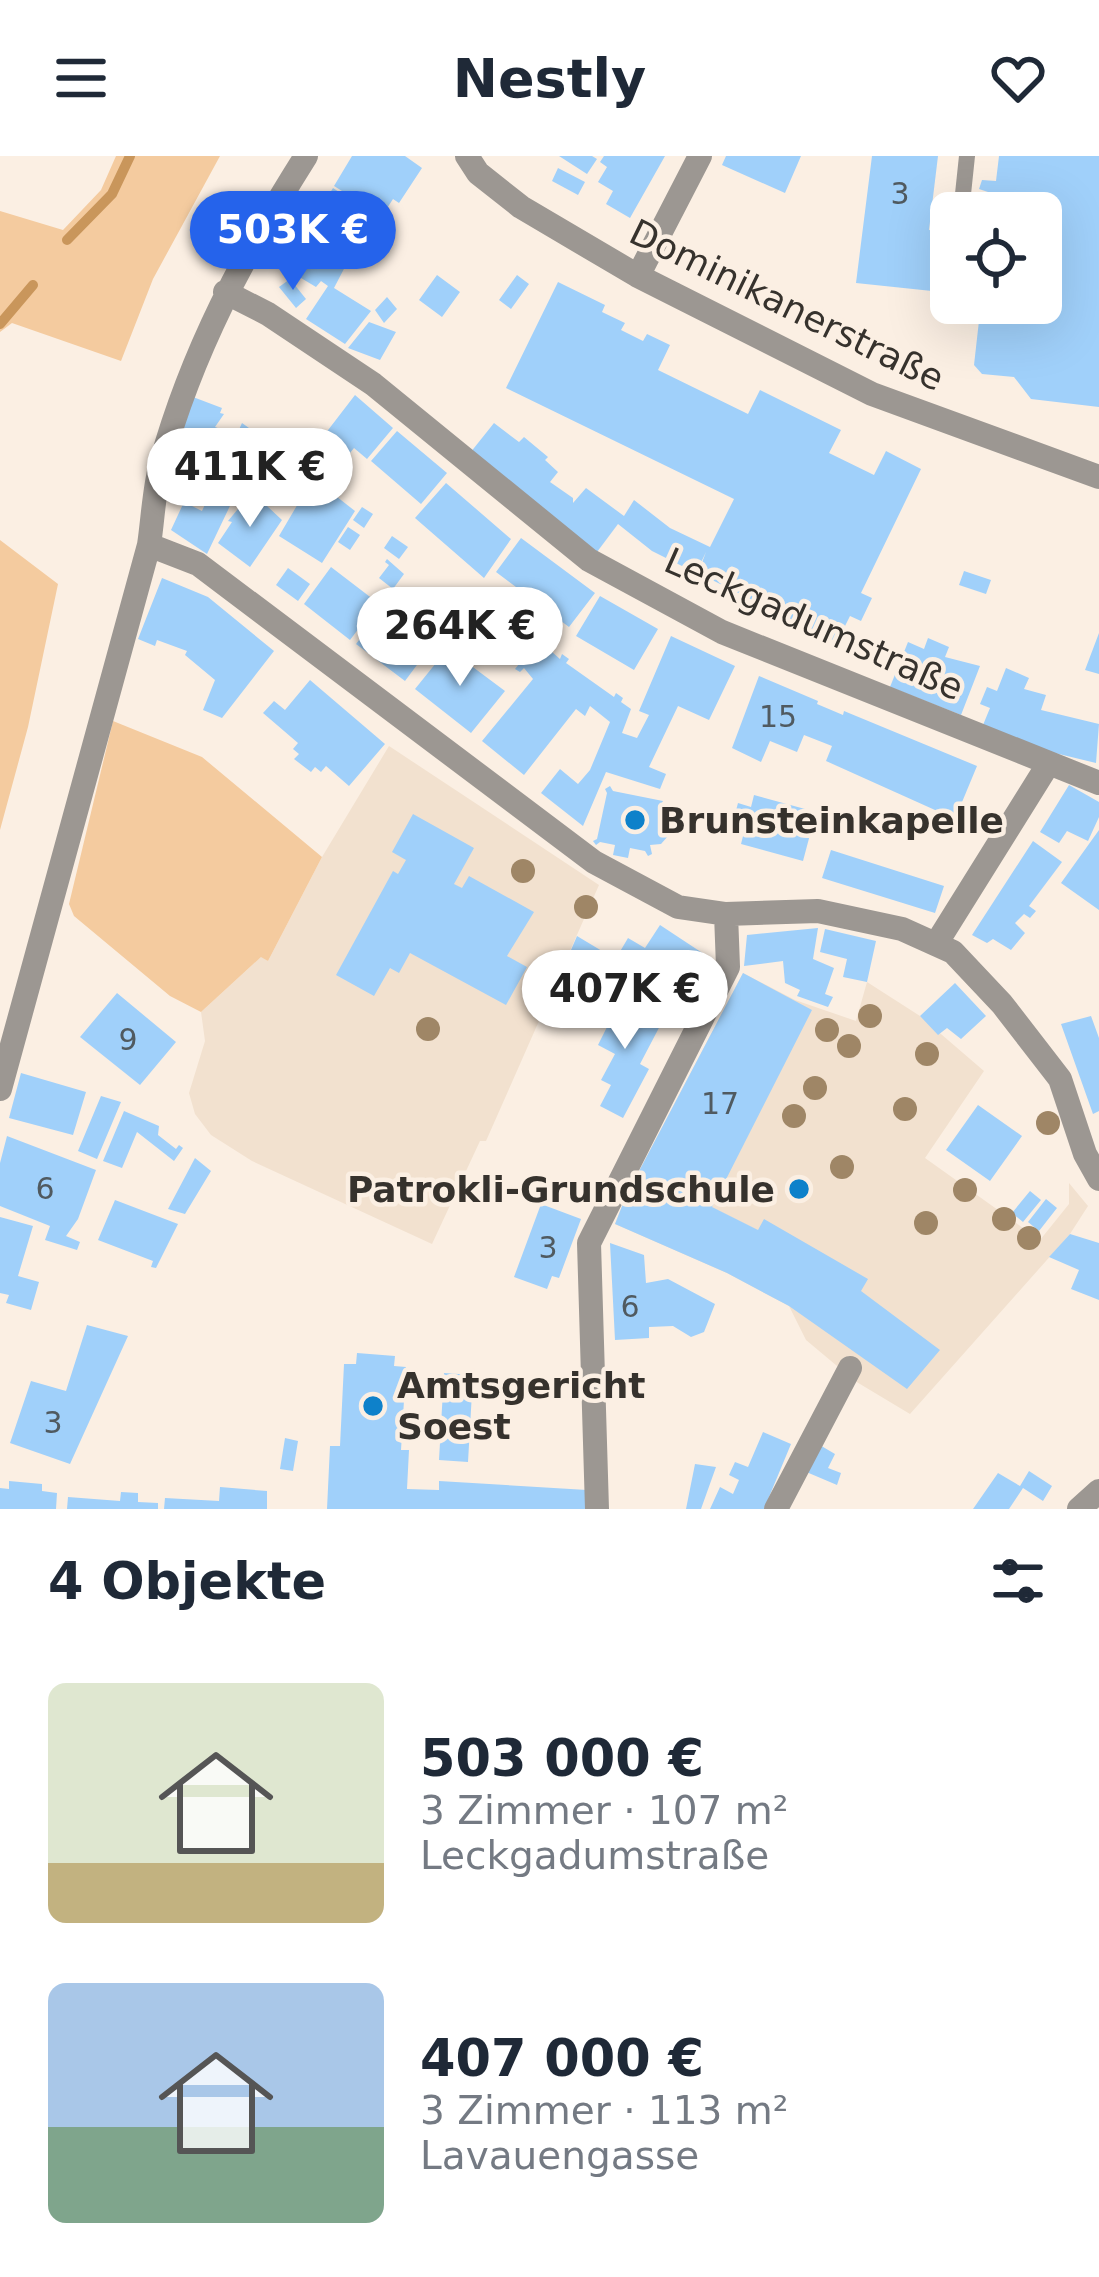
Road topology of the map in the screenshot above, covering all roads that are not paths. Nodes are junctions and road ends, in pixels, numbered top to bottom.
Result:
1 (306, 156) edge
2 (466, 156) edge
3 (700, 156) edge
4 (967, 156) edge
5 (963, 192) edge
6 (638, 276) junction
7 (225, 292) junction
8 (1099, 477) edge
9 (149, 544) junction
10 (1049, 764) junction
11 (1099, 783) edge
12 (726, 914) junction
13 (936, 944) junction
14 (0, 1089) edge
15 (1099, 1179) edge
16 (850, 1368) dead end
17 (1099, 1491) edge
18 (597, 1509) edge
19 (776, 1509) edge
20 (1079, 1509) edge

1 - 7 street
2 - 6 street, Dominikanerstraße
3 - 6 street
4 - 5 lane
6 - 8 street, Dominikanerstraße
7 - 9 street
7 - 10 street, Leckgadumstraße
9 - 12 street
9 - 14 street
10 - 11 street, Leckgadumstraße
10 - 13 street
12 - 13 street
12 - 18 street
13 - 15 street
16 - 19 street
17 - 20 street

